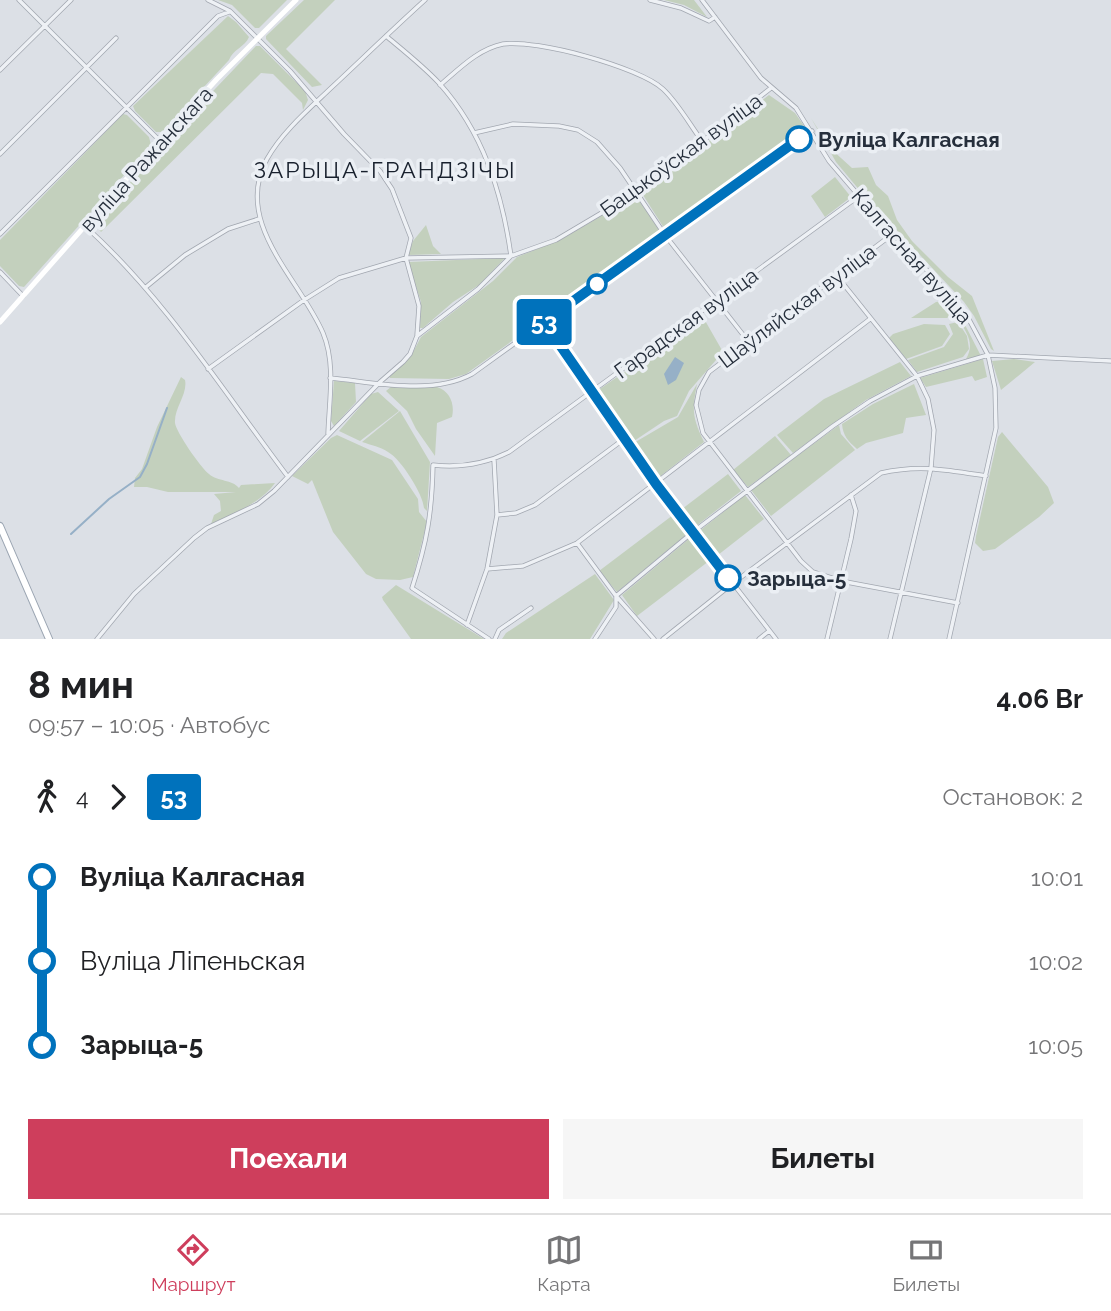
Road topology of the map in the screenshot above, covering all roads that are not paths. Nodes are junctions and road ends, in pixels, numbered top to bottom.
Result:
1 (19, 0) edge
2 (71, 0) edge
3 (208, 0) edge
4 (296, 0) edge
5 (425, 0) edge
6 (650, 0) edge
7 (702, 0) edge
8 (230, 11) junction
9 (715, 17) junction
10 (46, 26) junction
11 (386, 36) junction
12 (116, 38) dead end
13 (258, 38) junction
14 (87, 68) junction
15 (0, 70) edge
16 (440, 85) junction
17 (771, 88) junction
18 (317, 102) junction
19 (127, 108) junction
20 (812, 131) junction
21 (474, 133) junction
22 (160, 141) junction
23 (702, 141) junction
24 (0, 154) edge
25 (636, 192) junction
26 (859, 196) junction
27 (260, 219) junction
28 (85, 226) junction
29 (894, 233) junction
30 (0, 234) edge
31 (665, 235) junction
32 (511, 256) junction
33 (406, 258) junction
34 (0, 272) edge
35 (836, 276) junction
36 (146, 288) junction
37 (23, 296) junction
38 (304, 300) junction
39 (717, 301) junction
40 (870, 319) junction
41 (0, 322) edge
42 (544, 322) junction
43 (416, 336) junction
44 (748, 341) junction
45 (988, 355) junction
46 (1111, 361) edge
47 (208, 369) junction
48 (917, 376) junction
49 (330, 378) junction
50 (380, 383) junction
51 (591, 392) junction
52 (328, 436) junction
53 (624, 439) junction
54 (709, 443) junction
55 (494, 460) junction
56 (931, 468) junction
57 (986, 476) junction
58 (288, 477) junction
59 (656, 484) junction
60 (746, 491) junction
61 (851, 495) junction
62 (497, 515) junction
63 (0, 526) edge
64 (693, 533) junction
65 (577, 543) junction
66 (786, 544) junction
67 (487, 569) junction
68 (841, 581) junction
69 (732, 584) junction
70 (902, 593) junction
71 (616, 596) junction
72 (958, 603) junction
73 (531, 608) dead end
74 (467, 625) junction
75 (769, 631) junction
76 (49, 639) edge
77 (97, 639) edge
78 (489, 639) edge
79 (495, 639) edge
80 (595, 639) edge
81 (654, 639) edge
82 (663, 639) edge
83 (759, 639) edge
84 (776, 639) edge
85 (827, 639) edge
86 (890, 639) edge
87 (949, 639) edge

1 - 10 street
2 - 10 street
3 - 8 street
4 - 13 street, вуліца Ражанскага
5 - 11 street
6 - 9 street
7 - 9 street, Калгасная вуліца
8 - 13 street
8 - 19 street
9 - 17 street, Калгасная вуліца
10 - 14 street
10 - 15 street
11 - 16 street
11 - 18 street
12 - 14 street
13 - 18 street
13 - 22 street, вуліца Ражанскага
14 - 19 street
14 - 24 street
16 - 21 street
16 - 23 street
17 - 20 street, Калгасная вуліца
17 - 23 street, Бацькоўская вуліца
18 - 27 street
18 - 33 street
19 - 22 street
19 - 30 street
20 - 26 street, Калгасная вуліца
20 - 31 street
21 - 25 street
21 - 32 street
22 - 28 street, вуліца Ражанскага
23 - 25 street, Бацькоўская вуліца
25 - 31 street
25 - 32 street, Бацькоўская вуліца
26 - 29 street, Калгасная вуліца
26 - 39 street, Гарадская вуліца
27 - 36 street
27 - 38 street
28 - 36 street
28 - 37 street, вуліца Ражанскага
29 - 35 street, Шаўляйская вуліца
29 - 45 street, Калгасная вуліца
31 - 39 street
31 - 42 street
32 - 33 street, Бацькоўская вуліца
32 - 43 street
33 - 38 street, Бацькоўская вуліца
33 - 43 street
34 - 37 street
35 - 40 street
35 - 44 street, Шаўляйская вуліца
36 - 47 street
37 - 41 street, вуліца Ражанскага
38 - 47 street, Бацькоўская вуліца
38 - 49 street
39 - 44 street
39 - 51 street, Гарадская вуліца
40 - 48 street
40 - 54 street
42 - 50 street
42 - 51 street
43 - 50 street
44 - 54 street, Шаўляйская вуліца
45 - 46 street
45 - 48 street
45 - 57 street, Калгасная вуліца
47 - 58 street
48 - 56 street
48 - 60 street
49 - 50 street
49 - 52 street
50 - 52 street
51 - 53 street
51 - 55 street, Гарадская вуліца
52 - 58 street
53 - 59 street
53 - 62 street
54 - 59 street
54 - 60 street, Шаўляйская вуліца
55 - 62 street
55 - 74 street, Гарадская вуліца
56 - 57 street
56 - 61 street
56 - 70 street
57 - 72 street, Калгасная вуліца
58 - 77 street
59 - 64 street
59 - 65 street
60 - 64 street
60 - 66 street, Шаўляйская вуліца
61 - 66 street
61 - 68 street
62 - 67 street
63 - 76 main road
64 - 69 street
64 - 71 street
65 - 67 street
65 - 71 street
66 - 68 street, Шаўляйская вуліца
66 - 69 street
67 - 74 street
68 - 70 street, Шаўляйская вуліца
68 - 85 street
69 - 75 street
69 - 82 street
70 - 72 street, Шаўляйская вуліца
70 - 86 street
71 - 80 street
71 - 81 street
72 - 87 street, Калгасная вуліца
73 - 79 street
74 - 78 street
75 - 83 street
75 - 84 street

